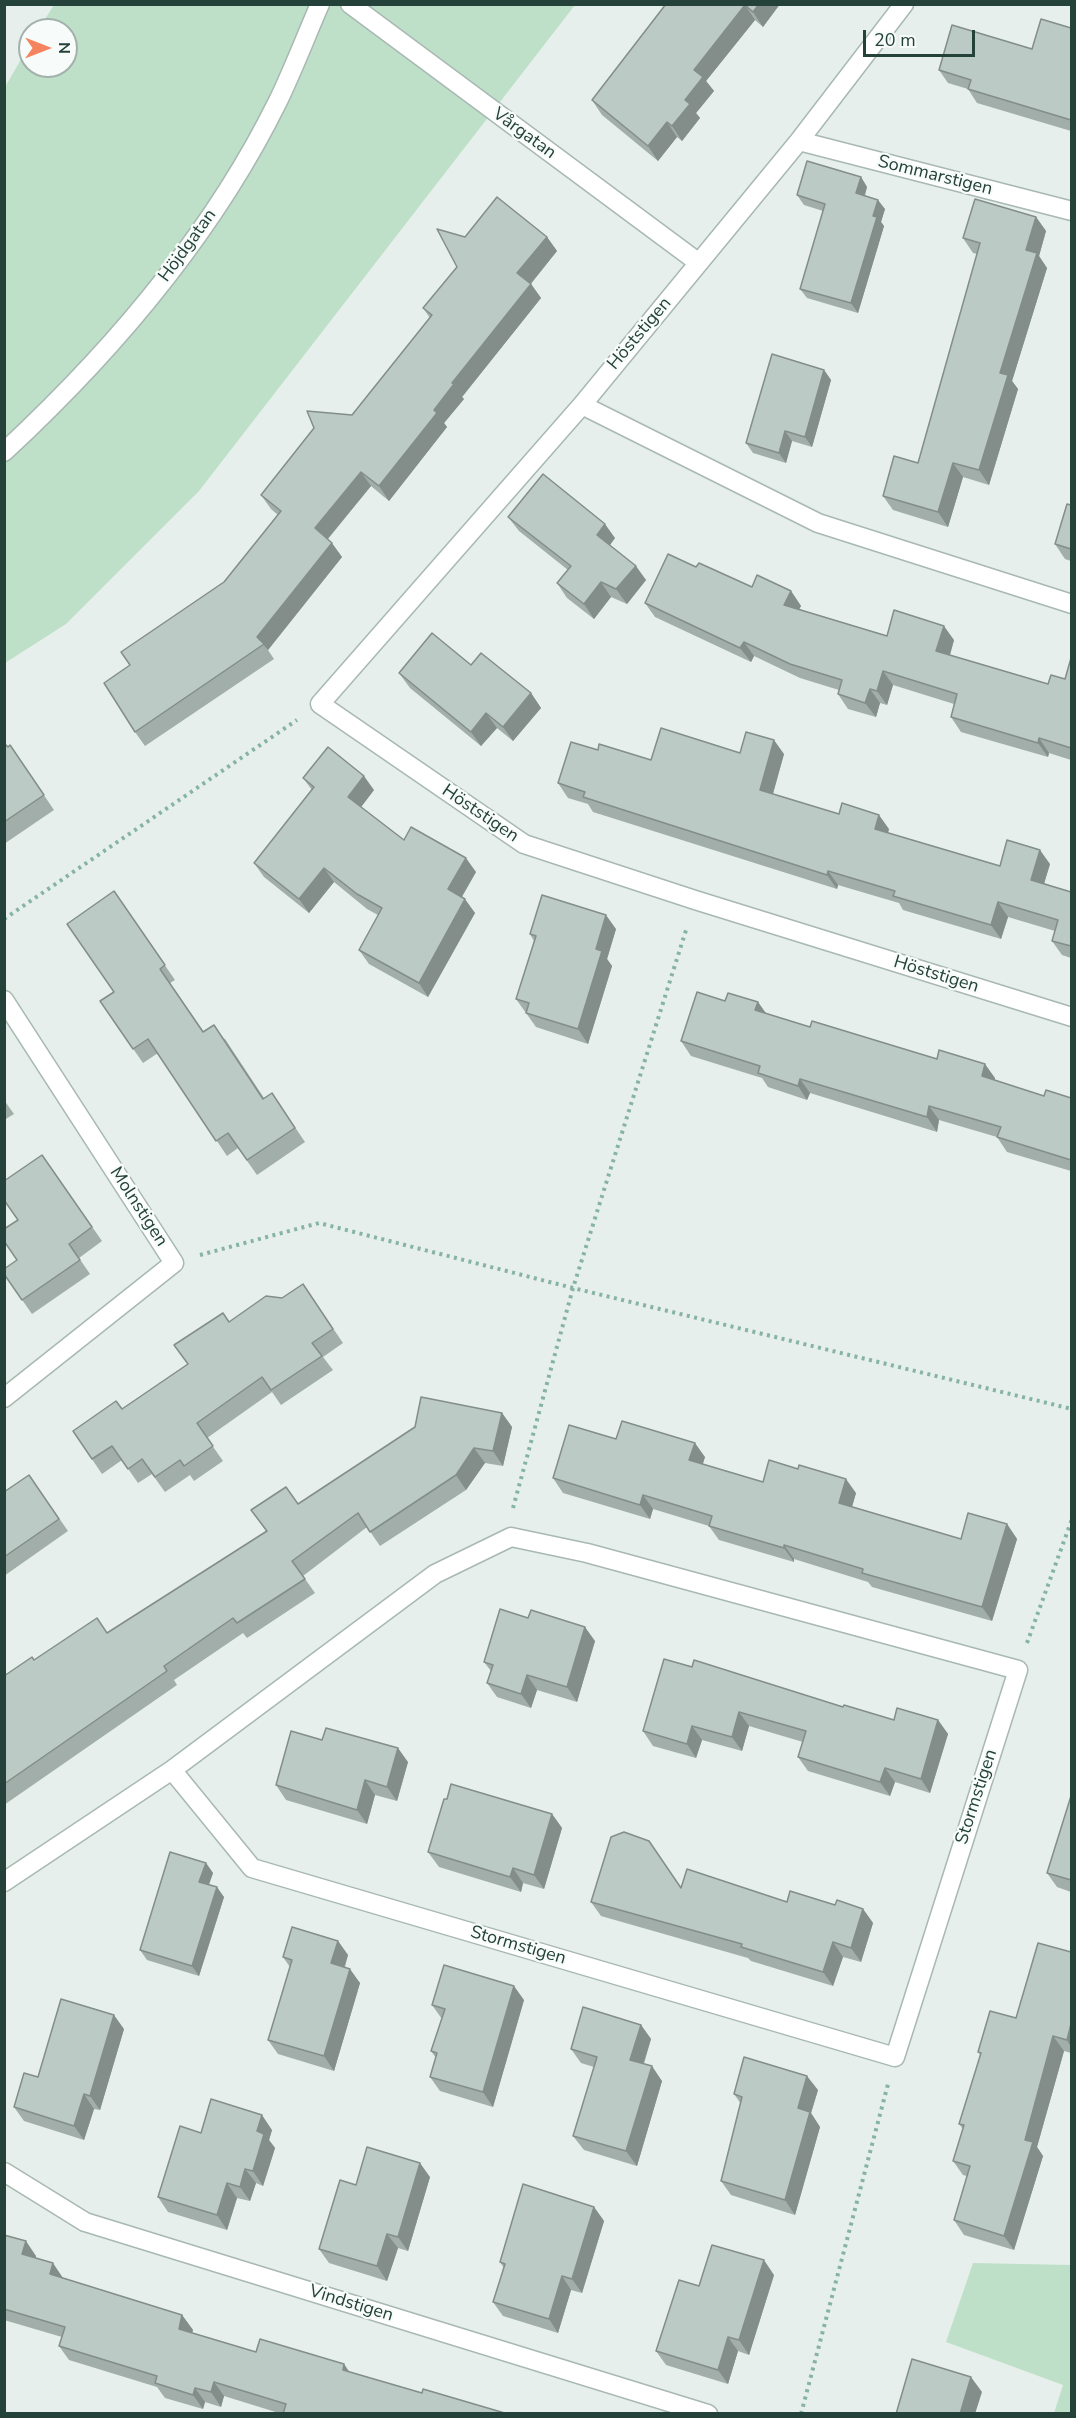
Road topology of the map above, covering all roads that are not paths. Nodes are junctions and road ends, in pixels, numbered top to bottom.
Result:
1 (320, 4) edge
2 (350, 4) edge
3 (904, 4) edge
4 (799, 141) junction
5 (1071, 211) edge
6 (699, 263) junction
7 (582, 405) junction
8 (4, 452) edge
9 (1071, 604) edge
10 (4, 1000) edge
11 (1071, 1017) edge
12 (4, 1398) edge
13 (172, 1770) junction
14 (4, 1882) edge
15 (4, 2172) edge
16 (708, 2414) edge

1 - 8 street, Höjdgatan
2 - 6 street, Vårgatan
3 - 4 street
4 - 5 street, Sommarstigen
4 - 6 street
6 - 7 street, Höststigen
7 - 9 street
7 - 11 street, Höststigen
10 - 12 street, Molnstigen
13 - 13 street, Stormstigen
13 - 14 street
15 - 16 street, Vindstigen

